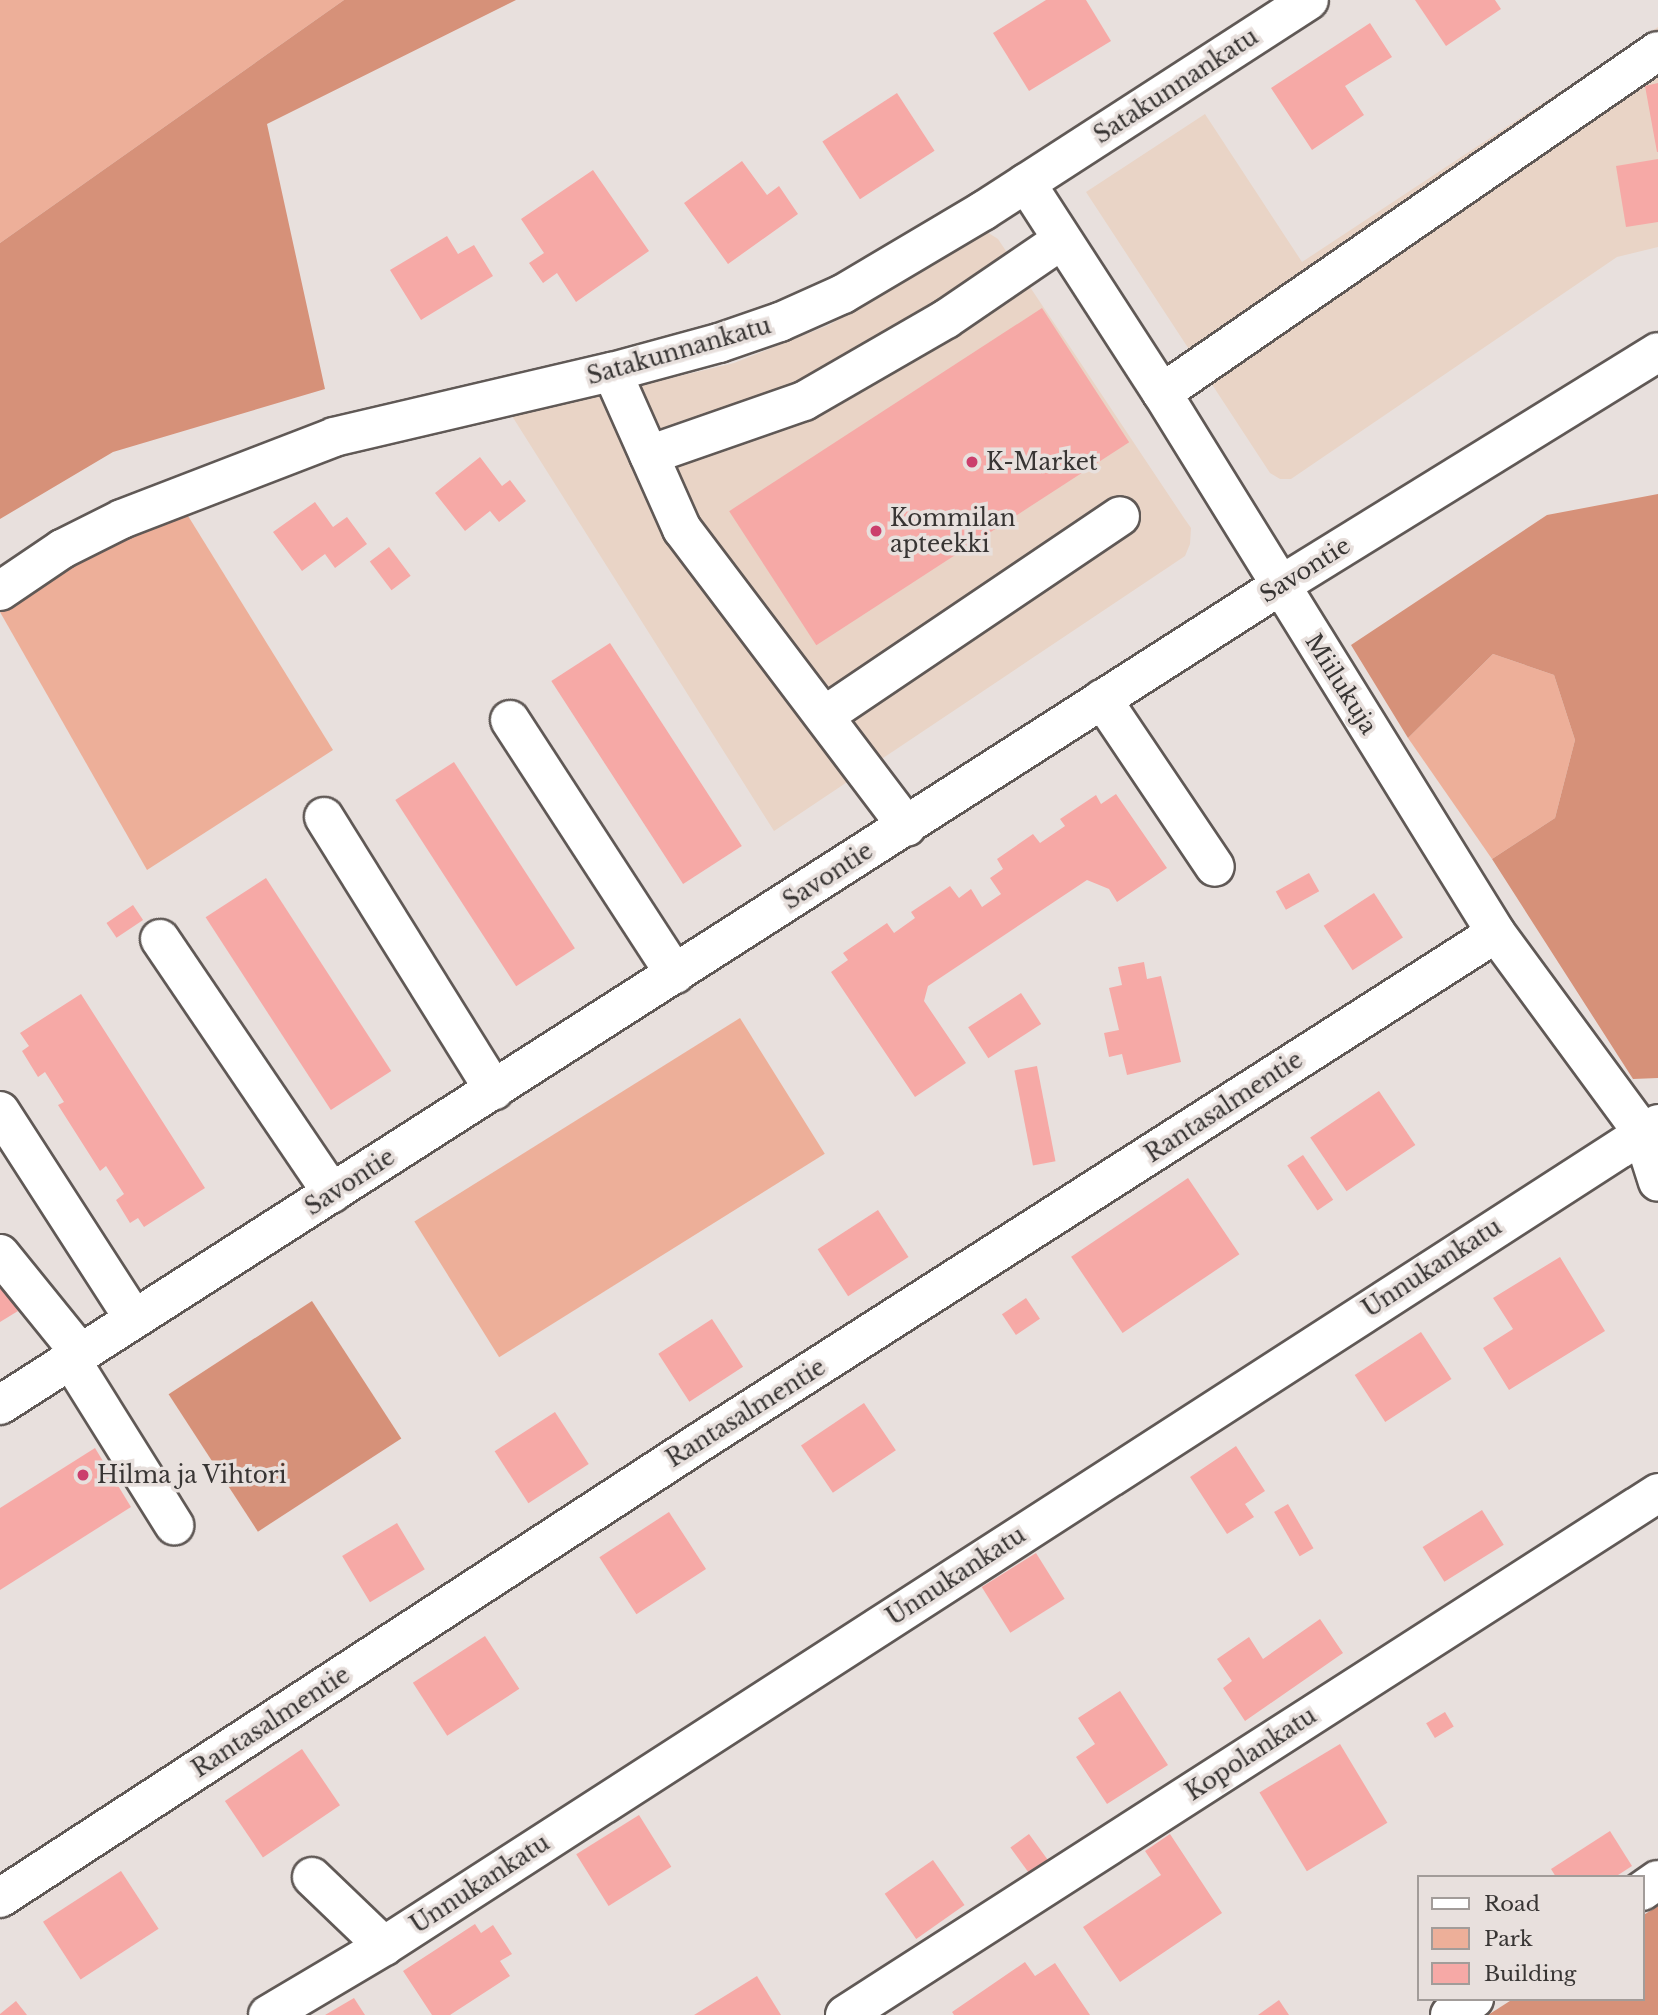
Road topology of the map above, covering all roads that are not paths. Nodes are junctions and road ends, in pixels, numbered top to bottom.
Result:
1 (1309, 0) edge
2 (1658, 51) edge
3 (1026, 183) junction
4 (1062, 240) junction
5 (1658, 352) edge
6 (612, 372) junction
7 (1162, 393) junction
8 (649, 455) junction
9 (1120, 516) dead end
10 (1280, 585) junction
11 (0, 591) edge
12 (1102, 699) junction
13 (824, 716) junction
14 (510, 720) dead end
15 (324, 817) dead end
16 (907, 826) junction
17 (1215, 867) dead end
18 (1496, 933) junction
19 (160, 939) dead end
20 (675, 974) junction
21 (494, 1090) junction
22 (0, 1111) edge
23 (1650, 1128) edge
24 (1658, 1182) edge
25 (332, 1193) junction
26 (0, 1254) edge
27 (134, 1319) junction
28 (76, 1357) junction
29 (0, 1405) edge
30 (1658, 1493) edge
31 (174, 1525) dead end
32 (312, 1877) dead end
33 (0, 1898) edge
34 (384, 1946) junction
35 (1471, 2001) edge
36 (268, 2015) edge
37 (845, 2015) edge
38 (1450, 2015) edge

1 - 3 street, Satakunnankatu
2 - 7 street
3 - 4 street, Miilukuja
3 - 6 street, Satakunnankatu
4 - 7 street, Miilukuja
4 - 8 street
5 - 10 street, Savontie
6 - 8 street
6 - 11 street, Satakunnankatu
7 - 10 street, Miilukuja
8 - 13 street
9 - 13 street
10 - 12 street, Savontie
10 - 18 street, Miilukuja
12 - 16 street, Savontie
12 - 17 street
13 - 16 street
14 - 20 street
15 - 21 street
16 - 20 street, Savontie
18 - 23 street, Miilukuja
18 - 33 street, Rantasalmentie
19 - 25 street
20 - 21 street, Savontie
21 - 25 street, Savontie
22 - 27 street
23 - 24 street, Miilukuja
23 - 34 street, Unnukankatu
25 - 27 street, Savontie
26 - 28 street
27 - 28 street, Savontie
28 - 29 street, Savontie
28 - 31 street
30 - 37 street, Kopolankatu
32 - 34 street
34 - 36 street, Unnukankatu
35 - 38 street

